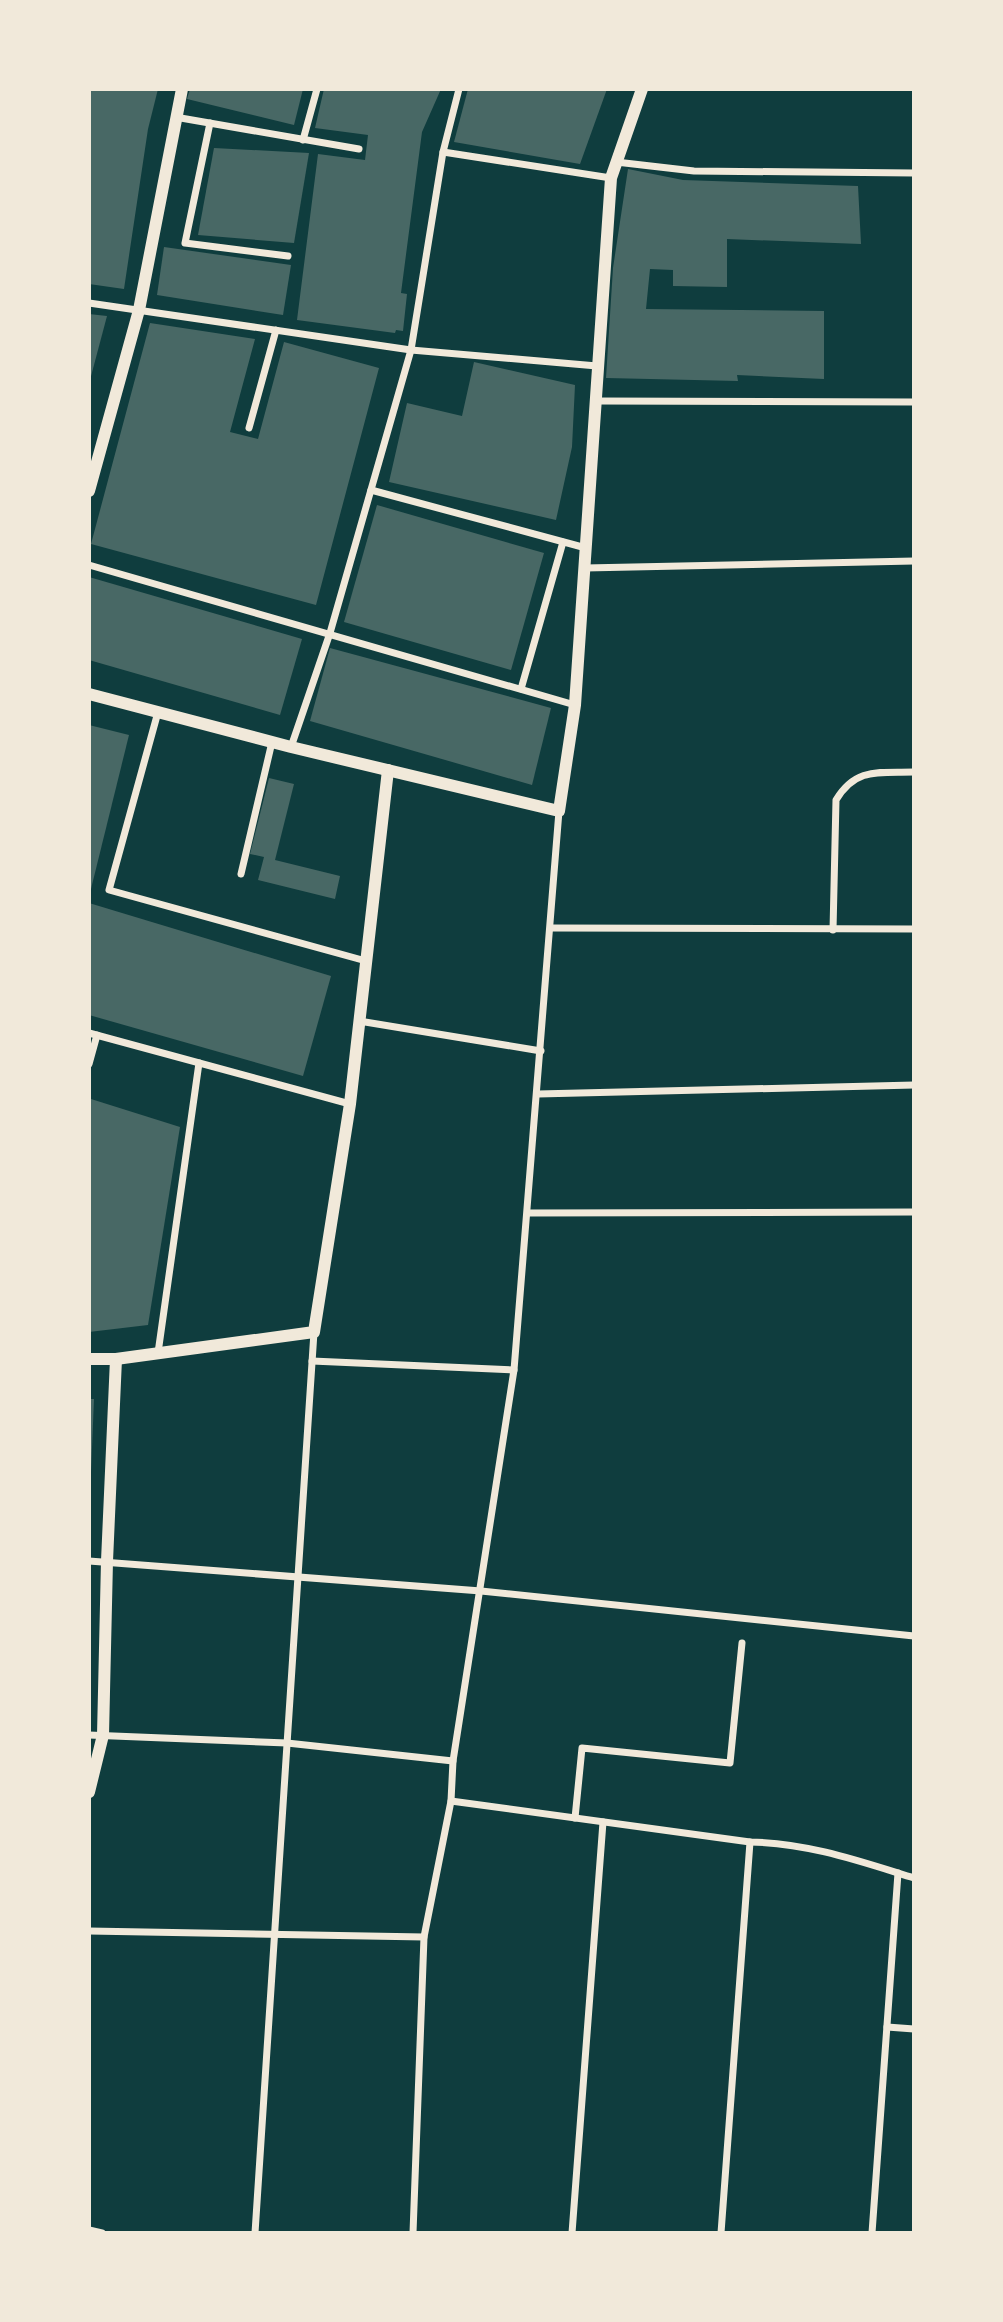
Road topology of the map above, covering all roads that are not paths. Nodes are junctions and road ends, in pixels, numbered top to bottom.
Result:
1 (182, 89) edge
2 (317, 89) edge
3 (460, 89) edge
4 (642, 89) edge
5 (175, 117) junction
6 (210, 123) junction
7 (303, 140) junction
8 (359, 149) dead end
9 (443, 152) junction
10 (617, 162) junction
11 (914, 173) edge
12 (611, 178) junction
13 (288, 256) dead end
14 (89, 303) edge
15 (139, 310) junction
16 (276, 330) junction
17 (411, 350) junction
18 (597, 366) junction
19 (598, 401) junction
20 (914, 402) edge
21 (248, 428) dead end
22 (371, 490) junction
23 (89, 491) edge
24 (563, 542) junction
25 (587, 548) junction
26 (914, 561) edge
27 (89, 565) edge
28 (585, 568) junction
29 (330, 633) junction
30 (521, 689) junction
31 (89, 694) edge
32 (575, 705) junction
33 (158, 712) junction
34 (272, 742) junction
35 (291, 747) junction
36 (388, 770) junction
37 (914, 772) edge
38 (559, 811) junction
39 (241, 874) dead end
40 (551, 929) junction
41 (914, 929) edge
42 (833, 930) junction
43 (366, 961) junction
44 (359, 1021) junction
45 (93, 1034) edge
46 (541, 1051) junction
47 (200, 1063) junction
48 (89, 1064) edge
49 (914, 1085) edge
50 (538, 1094) junction
51 (350, 1104) junction
52 (914, 1212) edge
53 (529, 1213) junction
54 (314, 1332) junction
55 (158, 1353) junction
56 (89, 1359) edge
57 (116, 1359) junction
58 (312, 1361) junction
59 (514, 1370) junction
60 (89, 1561) edge
61 (107, 1561) junction
62 (298, 1575) junction
63 (481, 1591) junction
64 (914, 1636) edge
65 (742, 1643) dead end
66 (89, 1735) edge
67 (103, 1735) junction
68 (287, 1743) junction
69 (453, 1761) junction
70 (89, 1792) edge
71 (451, 1801) junction
72 (575, 1818) junction
73 (603, 1822) junction
74 (750, 1842) junction
75 (898, 1873) junction
76 (914, 1878) edge
77 (89, 1931) edge
78 (275, 1933) junction
79 (424, 1937) junction
80 (887, 2027) junction
81 (914, 2029) edge
82 (89, 2230) edge
83 (102, 2233) edge
84 (255, 2233) edge
85 (413, 2233) edge
86 (572, 2233) edge
87 (721, 2233) edge
88 (872, 2233) edge

1 - 5 street
2 - 7 street
3 - 9 street
4 - 10 street
5 - 6 street
5 - 15 street
6 - 7 street
6 - 13 street
7 - 8 street
9 - 12 street
9 - 17 street
10 - 11 street
10 - 12 street
12 - 18 street
14 - 15 street
15 - 16 street
15 - 23 street
16 - 17 street
16 - 21 street
17 - 18 street
17 - 22 street
18 - 19 street
19 - 20 street
19 - 25 street
22 - 24 street
22 - 29 street
24 - 25 street
24 - 30 street
25 - 28 street
26 - 28 street
27 - 29 street
28 - 32 street
29 - 30 street
29 - 35 street
30 - 32 street
31 - 33 street
32 - 38 street
33 - 34 street
33 - 43 street
34 - 35 street
34 - 39 street
35 - 36 street
36 - 38 street
36 - 43 street
37 - 42 street
38 - 40 street
40 - 42 street
40 - 46 street
41 - 42 street
43 - 44 street
44 - 46 street
44 - 51 street
45 - 47 street
45 - 48 street
46 - 50 street
47 - 51 street
47 - 55 street
49 - 50 street
50 - 53 street
51 - 54 street
52 - 53 street
53 - 59 street
54 - 55 street
54 - 58 street
55 - 57 street
56 - 57 street
57 - 61 street
58 - 59 street
58 - 62 street
59 - 63 street
60 - 61 street
61 - 62 street
61 - 67 street
62 - 63 street
62 - 68 street
63 - 64 street
63 - 69 street
65 - 72 street
66 - 67 street
67 - 68 street
67 - 70 street
68 - 69 street
68 - 78 street
69 - 71 street
71 - 72 street
71 - 79 street
72 - 73 street
73 - 74 street
73 - 86 street
74 - 75 street
74 - 87 street
75 - 76 street
75 - 80 street
77 - 78 street
78 - 79 street
78 - 84 street
79 - 85 street
80 - 81 street
80 - 88 street
82 - 83 street

